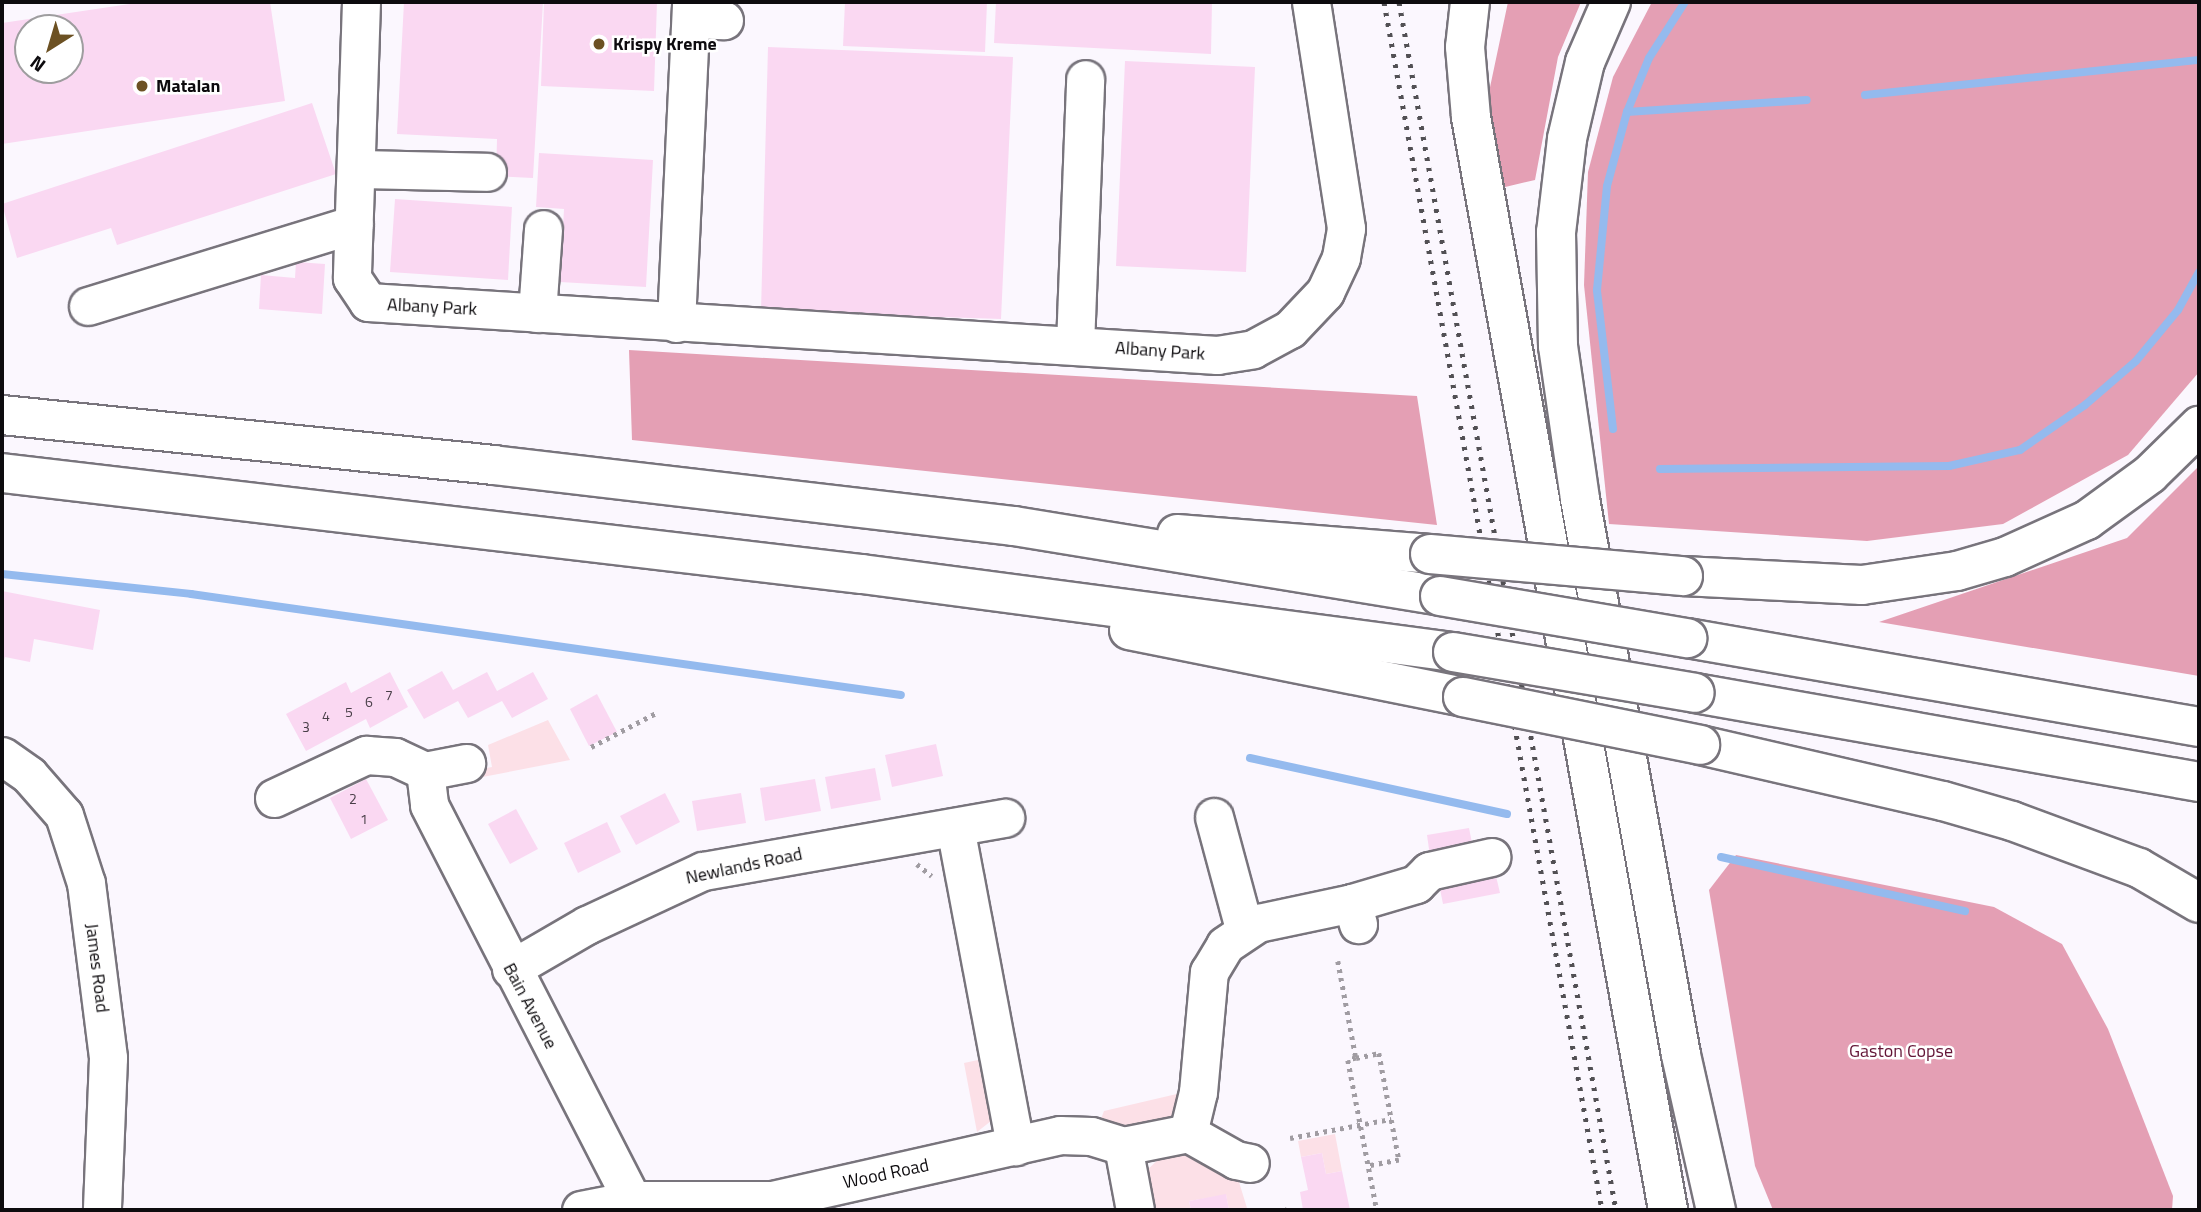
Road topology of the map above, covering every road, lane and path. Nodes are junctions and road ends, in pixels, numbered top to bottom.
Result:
1 (361, 2) edge
2 (1311, 2) edge
3 (1470, 2) edge
4 (1611, 2) edge
5 (702, 13) edge
6 (1085, 79) dead end
7 (357, 169) junction
8 (487, 172) dead end
9 (354, 224) junction
10 (543, 229) dead end
11 (88, 306) dead end
12 (537, 313) junction
13 (676, 323) junction
14 (1075, 345) junction
15 (2, 415) edge
16 (2199, 426) edge
17 (2, 473) edge
18 (1014, 526) junction
19 (862, 574) junction
20 (658, 712) dead end
21 (2199, 727) edge
22 (591, 747) dead end
23 (2, 756) edge
24 (466, 763) dead end
25 (2199, 782) edge
26 (427, 786) junction
27 (290, 790) dead end
28 (1214, 817) dead end
29 (1005, 818) dead end
30 (955, 828) junction
31 (881, 838) junction
32 (1491, 857) dead end
33 (969, 897) junction
34 (2199, 903) edge
35 (1244, 929) junction
36 (1338, 961) dead end
37 (511, 969) junction
38 (1356, 1058) junction
39 (1391, 1119) junction
40 (1359, 1125) junction
41 (1188, 1133) junction
42 (1015, 1146) junction
43 (1123, 1146) junction
44 (1266, 1160) joint
45 (1367, 1166) junction
46 (634, 1205) edge
47 (773, 1205) edge
48 (102, 1210) edge
49 (581, 1210) edge
50 (1135, 1210) edge
51 (1377, 1210) edge
52 (1668, 1210) edge
53 (1716, 1210) edge

1 - 7 street, Albany Park
2 - 14 street, Albany Park
3 - 52 highway
4 - 53 highway
5 - 13 street
6 - 14 street
7 - 8 street
7 - 9 street, Albany Park
9 - 11 street
9 - 12 street, Albany Park
10 - 12 street
12 - 13 street, Albany Park
13 - 14 street, Albany Park
15 - 18 highway
16 - 18 highway, bridge
17 - 19 highway
18 - 21 highway, bridge
19 - 25 highway, bridge
19 - 34 highway, bridge
20 - 22 path
23 - 48 street, James Road
24 - 26 street
26 - 27 street
26 - 37 street, Bain Avenue
28 - 35 street
29 - 30 street, Newlands Road
30 - 31 street, Newlands Road
30 - 33 street
31 - 33 path
31 - 37 street, Newlands Road
32 - 35 street
33 - 42 street
35 - 41 street
36 - 38 path
37 - 46 street, Bain Avenue
38 - 39 path
38 - 40 path
39 - 40 path
39 - 45 path
40 - 44 path
40 - 45 path
41 - 43 street, Wood Road
41 - 44 street
42 - 43 street, Wood Road
42 - 47 street, Wood Road
43 - 50 street
45 - 51 path
46 - 47 street, Wood Road
46 - 49 street, Wood Road

